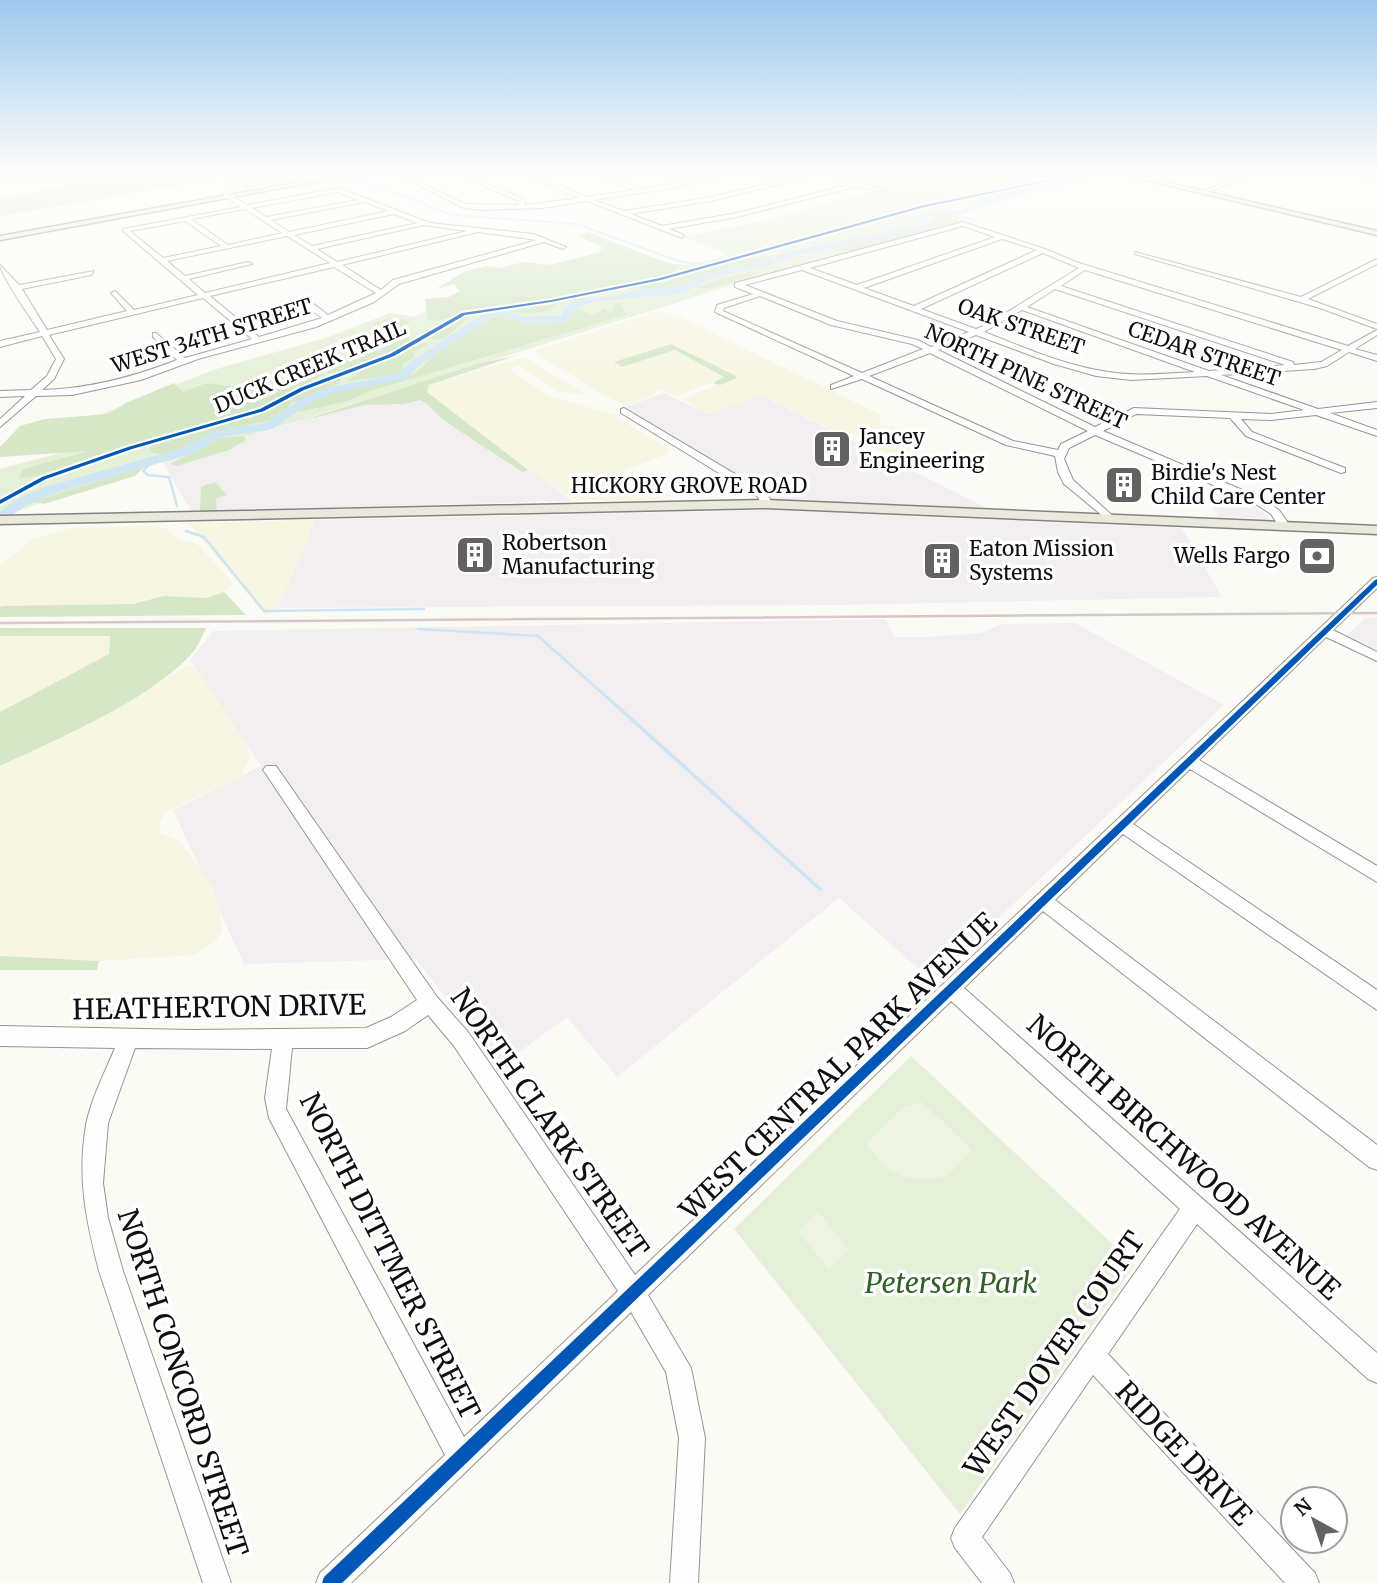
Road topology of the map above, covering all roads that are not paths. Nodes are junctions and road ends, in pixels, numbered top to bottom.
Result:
1 (147, 247) edge
2 (227, 247) edge
3 (307, 247) edge
4 (319, 247) edge
5 (412, 247) edge
6 (516, 247) edge
7 (880, 247) edge
8 (971, 247) edge
9 (1034, 247) edge
10 (310, 249) junction
11 (1043, 250) junction
12 (1137, 253) dead end
13 (164, 260) junction
14 (1377, 261) edge
15 (248, 264) dead end
16 (84, 266) dead end
17 (337, 266) junction
18 (0, 267) edge
19 (804, 268) junction
20 (1084, 268) junction
21 (1359, 271) junction
22 (1377, 275) edge
23 (185, 278) junction
24 (1054, 286) junction
25 (17, 288) junction
26 (856, 288) junction
27 (115, 293) dead end
28 (381, 293) junction
29 (760, 294) junction
30 (207, 296) junction
31 (303, 300) dead end
32 (1300, 300) junction
33 (1020, 307) junction
34 (914, 309) junction
35 (133, 313) junction
36 (328, 319) junction
37 (1377, 327) edge
38 (978, 331) junction
39 (1377, 332) edge
40 (45, 334) junction
41 (156, 335) dead end
42 (259, 341) junction
43 (0, 344) edge
44 (931, 349) junction
45 (1349, 349) junction
46 (1377, 358) edge
47 (183, 361) junction
48 (1299, 367) junction
49 (1207, 374) junction
50 (863, 376) junction
51 (834, 387) dead end
52 (0, 394) edge
53 (32, 394) junction
54 (1377, 405) edge
55 (624, 411) dead end
56 (1319, 412) junction
57 (1234, 417) junction
58 (0, 424) edge
59 (1095, 430) junction
60 (1377, 433) edge
61 (1060, 454) junction
62 (1341, 470) dead end
63 (766, 504) junction
64 (1110, 519) junction
65 (0, 520) edge
66 (1284, 526) junction
67 (1376, 531) edge
68 (1377, 581) edge
69 (1326, 632) junction
70 (1377, 657) edge
71 (1189, 761) junction
72 (271, 770) dead end
73 (1122, 825) junction
74 (1377, 875) edge
75 (1043, 901) junction
76 (951, 989) junction
77 (1377, 1001) edge
78 (430, 1003) junction
79 (0, 1036) edge
80 (128, 1039) junction
81 (283, 1039) junction
82 (1377, 1159) edge
83 (1196, 1206) junction
84 (632, 1293) junction
85 (1091, 1354) junction
86 (1377, 1370) edge
87 (460, 1457) junction
88 (217, 1583) edge
89 (330, 1583) edge
90 (684, 1583) edge
91 (1000, 1583) edge
92 (1305, 1583) edge

1 - 13 street
2 - 13 street
3 - 10 street
4 - 10 street
5 - 17 street
6 - 28 street, WEST 34TH STREET
7 - 19 street
8 - 26 street
9 - 11 street
10 - 17 street
11 - 20 street
11 - 34 street
12 - 32 street
13 - 23 street
14 - 21 street
15 - 23 street
16 - 25 street
17 - 28 street
17 - 30 street
18 - 25 street
19 - 26 street, OAK STREET
19 - 29 street, NORTH PINE STREET
20 - 24 street
20 - 45 street
21 - 22 street
21 - 32 street
23 - 30 street
24 - 33 street
24 - 48 street
25 - 40 street
26 - 34 street, OAK STREET
27 - 35 street
28 - 36 street, WEST 34TH STREET
29 - 44 street, NORTH PINE STREET
29 - 50 street
30 - 35 street
30 - 42 street
31 - 36 street
32 - 37 street
33 - 38 street
33 - 49 street, CEDAR STREET
34 - 38 street, OAK STREET
35 - 40 street
36 - 42 street, WEST 34TH STREET
38 - 44 street
38 - 49 street, OAK STREET
39 - 45 street, OAK STREET
40 - 43 street
40 - 53 street
41 - 47 street
42 - 47 street, WEST 34TH STREET
44 - 50 street
44 - 59 street, NORTH PINE STREET
45 - 46 street
45 - 48 street, OAK STREET
47 - 53 street, WEST 34TH STREET
48 - 49 street, OAK STREET
49 - 56 street, CEDAR STREET
50 - 51 street
50 - 61 street
52 - 53 street, WEST 34TH STREET
53 - 58 street
54 - 56 street
55 - 63 street
56 - 57 street
56 - 60 street, CEDAR STREET
57 - 59 street
57 - 62 street
59 - 61 street
59 - 66 street, NORTH PINE STREET
61 - 64 street
63 - 64 main road, HICKORY GROVE ROAD
63 - 65 main road, HICKORY GROVE ROAD
64 - 66 main road, HICKORY GROVE ROAD
66 - 67 main road, HICKORY GROVE ROAD
68 - 69 street, WEST CENTRAL PARK AVENUE
69 - 70 street
69 - 71 street, WEST CENTRAL PARK AVENUE
71 - 73 street, WEST CENTRAL PARK AVENUE
71 - 74 street
72 - 78 street, NORTH CLARK STREET
73 - 75 street, WEST CENTRAL PARK AVENUE
73 - 77 street
75 - 76 street, WEST CENTRAL PARK AVENUE
75 - 82 street
76 - 83 street, NORTH BIRCHWOOD AVENUE
76 - 84 street, WEST CENTRAL PARK AVENUE
78 - 81 street, HEATHERTON DRIVE
78 - 84 street, NORTH CLARK STREET
79 - 80 street, HEATHERTON DRIVE
80 - 81 street, HEATHERTON DRIVE
80 - 88 street, NORTH CONCORD STREET
81 - 87 street, NORTH DITTMER STREET
83 - 85 street, WEST DOVER COURT
83 - 86 street, NORTH BIRCHWOOD AVENUE
84 - 87 street, WEST CENTRAL PARK AVENUE
84 - 90 street, NORTH CLARK STREET
85 - 91 street, WEST DOVER COURT
85 - 92 street, RIDGE DRIVE
87 - 89 street, WEST CENTRAL PARK AVENUE

